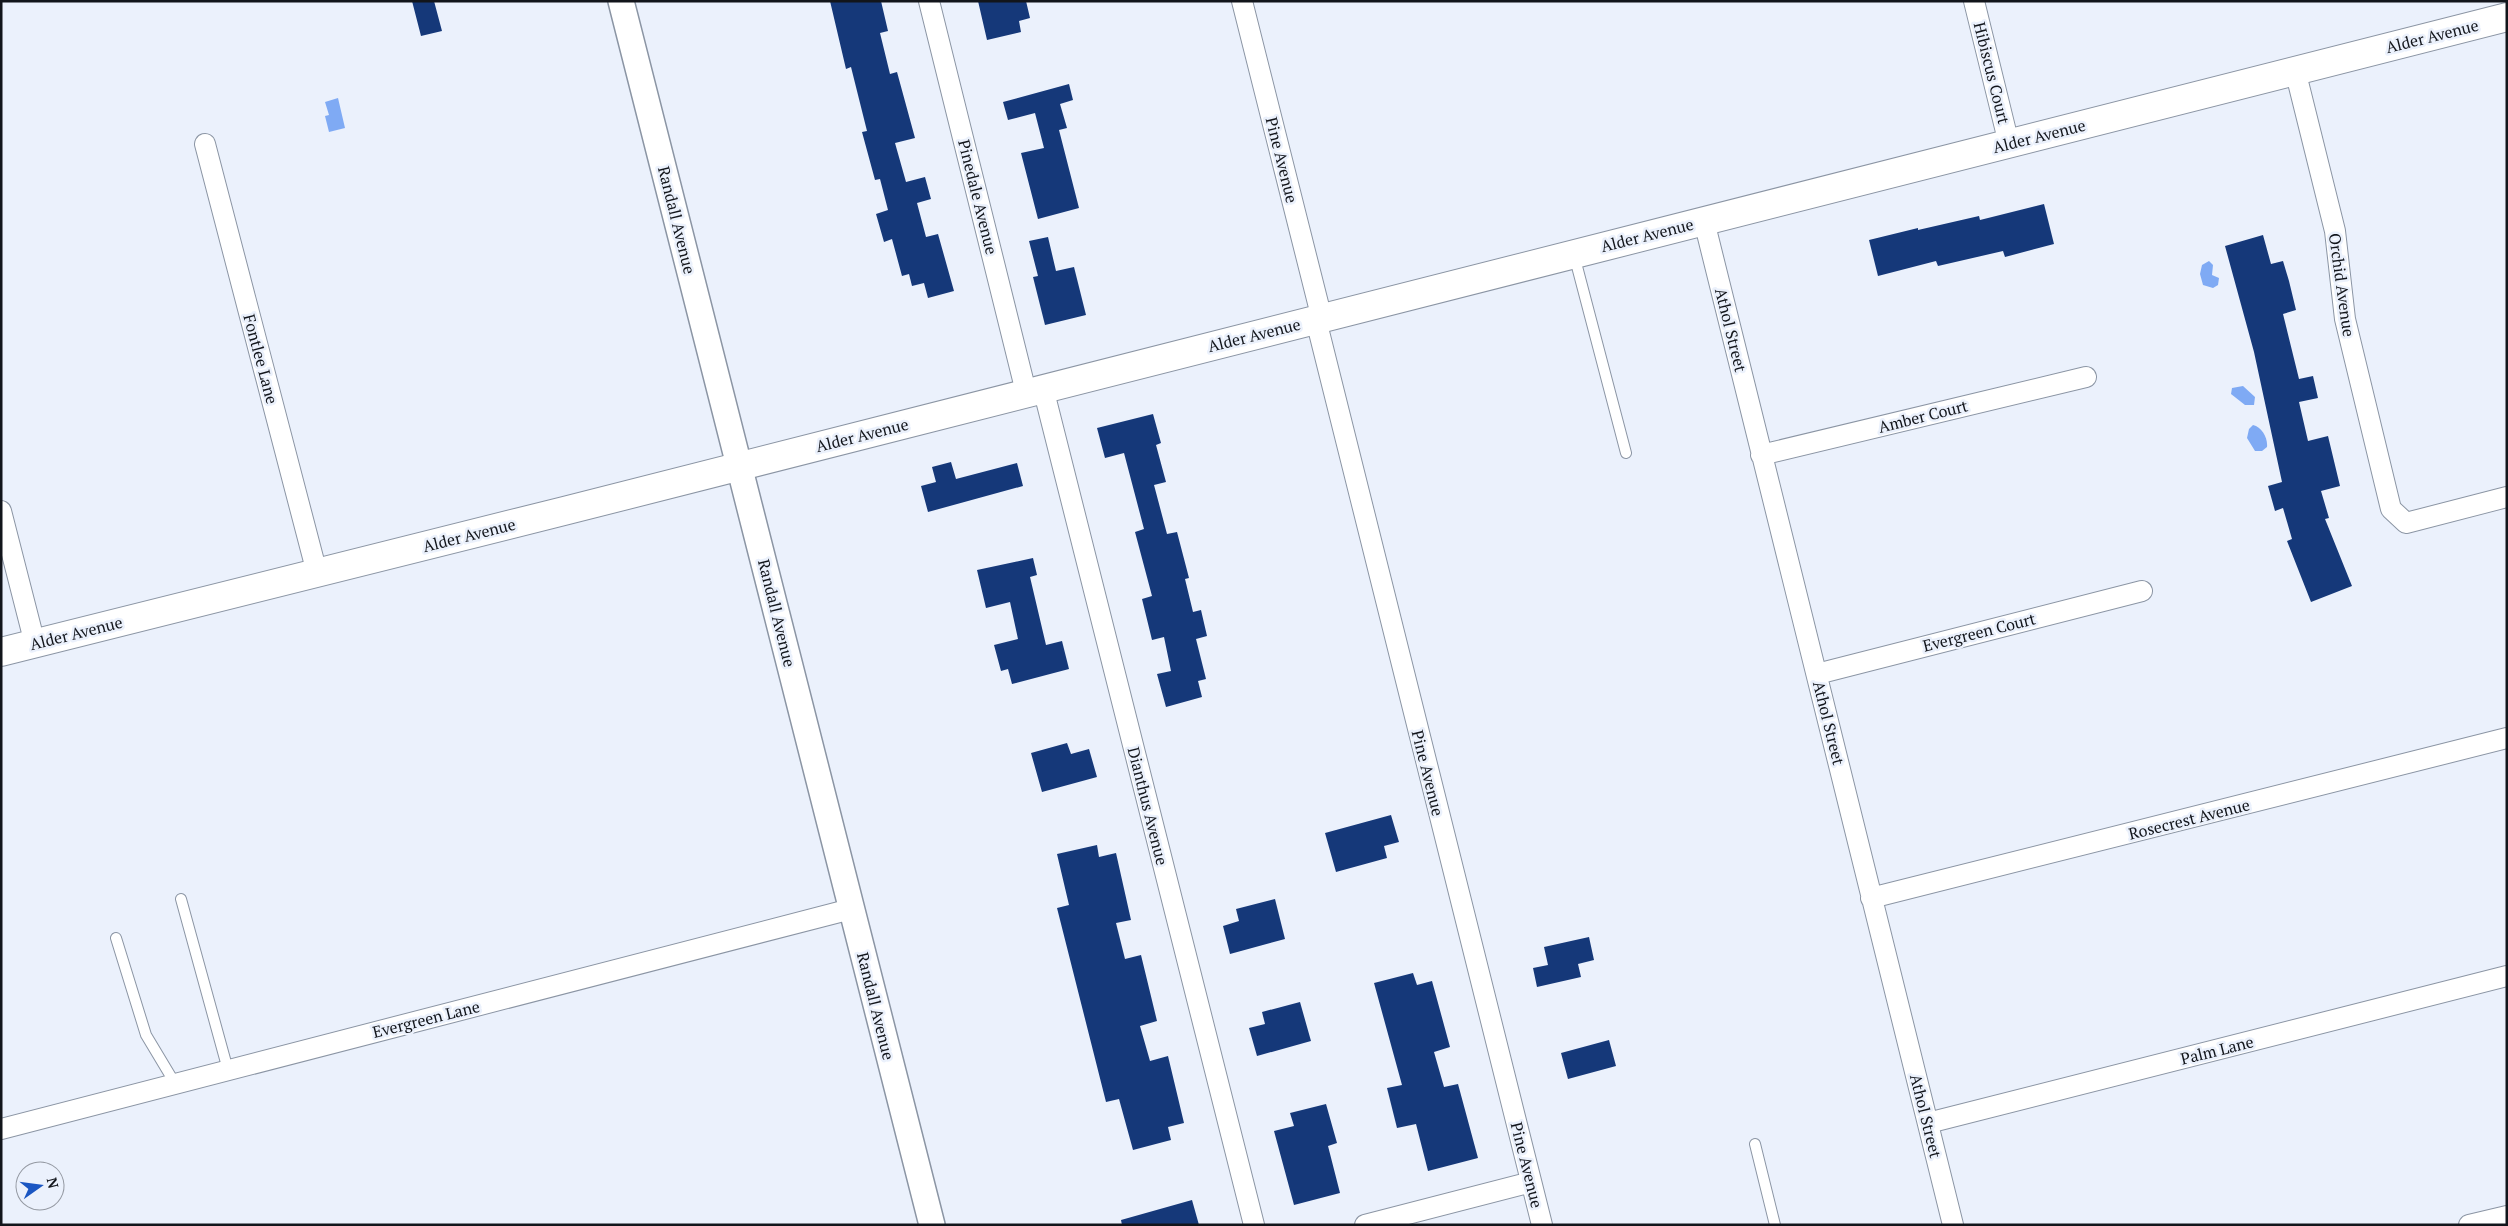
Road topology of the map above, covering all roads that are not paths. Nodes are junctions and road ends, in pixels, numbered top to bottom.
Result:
1 (621, 1) edge
2 (929, 1) edge
3 (1242, 1) edge
4 (1974, 1) edge
5 (2507, 17) edge
6 (2295, 70) junction
7 (206, 144) dead end
8 (2010, 144) junction
9 (1704, 221) junction
10 (1574, 254) junction
11 (1319, 319) junction
12 (2086, 377) dead end
13 (1034, 390) junction
14 (1626, 453) dead end
15 (1761, 455) junction
16 (741, 466) junction
17 (2507, 497) edge
18 (1, 511) edge
19 (317, 573) junction
20 (2142, 591) dead end
21 (35, 644) junction
22 (1, 652) edge
23 (1817, 674) junction
24 (2507, 738) edge
25 (1871, 898) junction
26 (181, 899) dead end
27 (851, 909) junction
28 (116, 938) dead end
29 (2507, 976) edge
30 (228, 1070) junction
31 (176, 1085) junction
32 (1928, 1123) junction
33 (1, 1129) edge
34 (1755, 1144) dead end
35 (1531, 1182) junction
36 (2507, 1216) edge
37 (932, 1225) edge
38 (1254, 1225) edge
39 (1365, 1225) edge
40 (1542, 1225) edge
41 (1775, 1225) edge
42 (1953, 1225) edge
43 (2469, 1225) edge

1 - 16 street, Randall Avenue
2 - 13 street, Pinedale Avenue
3 - 11 street, Pine Avenue
4 - 8 street, Hibiscus Court
5 - 6 main road, Alder Avenue
6 - 8 main road, Alder Avenue
6 - 17 street, Orchid Avenue
7 - 19 street, Fontlee Lane
8 - 9 main road, Alder Avenue
9 - 10 main road, Alder Avenue
9 - 15 street, Athol Street
10 - 11 main road, Alder Avenue
10 - 14 lane
11 - 13 main road, Alder Avenue
11 - 35 street, Pine Avenue
12 - 15 street, Amber Court
13 - 16 main road, Alder Avenue
13 - 38 street, Dianthus Avenue
15 - 23 street, Athol Street
16 - 19 main road, Alder Avenue
16 - 27 street, Randall Avenue
18 - 21 street
19 - 21 main road, Alder Avenue
20 - 23 street, Evergreen Court
21 - 22 main road, Alder Avenue
23 - 25 street, Athol Street
24 - 25 street, Rosecrest Avenue
25 - 32 street, Athol Street
26 - 30 lane
27 - 30 street, Evergreen Lane
27 - 37 street, Randall Avenue
28 - 31 lane
29 - 32 street, Palm Lane
30 - 31 street, Evergreen Lane
31 - 33 street, Evergreen Lane
32 - 42 street, Athol Street
34 - 41 lane
35 - 39 street
35 - 40 street, Pine Avenue
36 - 43 street

